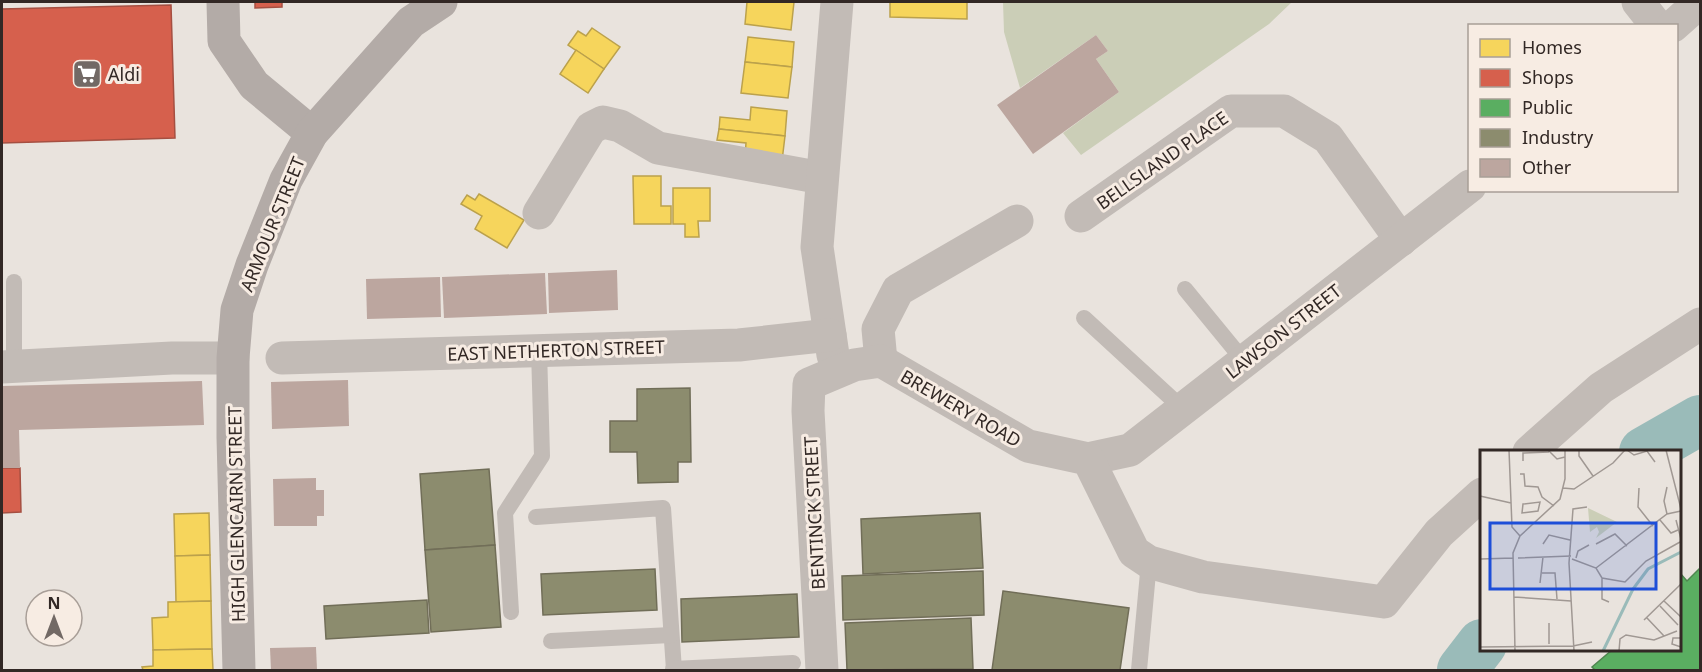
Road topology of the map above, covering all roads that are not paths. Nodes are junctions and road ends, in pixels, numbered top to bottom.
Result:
1 (223, 2) edge
2 (441, 2) edge
3 (837, 2) edge
4 (1638, 2) edge
5 (1701, 2) edge
6 (1655, 24) edge
7 (1675, 24) edge
8 (312, 132) junction
9 (822, 178) junction
10 (1468, 188) edge
11 (539, 213) dead end
12 (1081, 216) dead end
13 (1017, 221) dead end
14 (1401, 240) junction
15 (14, 282) dead end
16 (1185, 289) dead end
17 (1084, 318) dead end
18 (1701, 324) edge
19 (830, 335) junction
20 (539, 350) junction
21 (233, 358) junction
22 (282, 358) dead end
23 (881, 361) junction
24 (1244, 361) junction
25 (8, 367) edge
26 (835, 371) junction
27 (1183, 408) junction
28 (1531, 450) edge
29 (1088, 459) junction
30 (1480, 496) edge
31 (536, 517) dead end
32 (1149, 562) junction
33 (511, 612) dead end
34 (670, 635) junction
35 (551, 642) dead end
36 (808, 667) edge
37 (239, 670) edge
38 (673, 670) edge
39 (1139, 670) edge

1 - 8 main road
2 - 8 main road, ARMOUR STREET
3 - 9 street
4 - 6 street
5 - 7 street
8 - 21 main road, ARMOUR STREET
9 - 11 street
9 - 19 street
10 - 14 street, LAWSON STREET
12 - 14 street, BELLSLAND PLACE
13 - 23 street
14 - 24 street, LAWSON STREET
15 - 25 lane
16 - 24 lane
17 - 27 lane
18 - 28 street
19 - 20 street, EAST NETHERTON STREET
19 - 26 street
20 - 22 street, EAST NETHERTON STREET
20 - 33 lane
21 - 25 street
21 - 37 main road, HIGH GLENCAIRN STREET
23 - 26 street, BREWERY ROAD
23 - 29 street, BREWERY ROAD
24 - 27 street, LAWSON STREET
26 - 36 street, BENTINCK STREET
27 - 29 street, LAWSON STREET
29 - 32 street
30 - 32 street
31 - 34 lane
32 - 39 lane
34 - 35 lane
34 - 38 lane
36 - 38 lane

